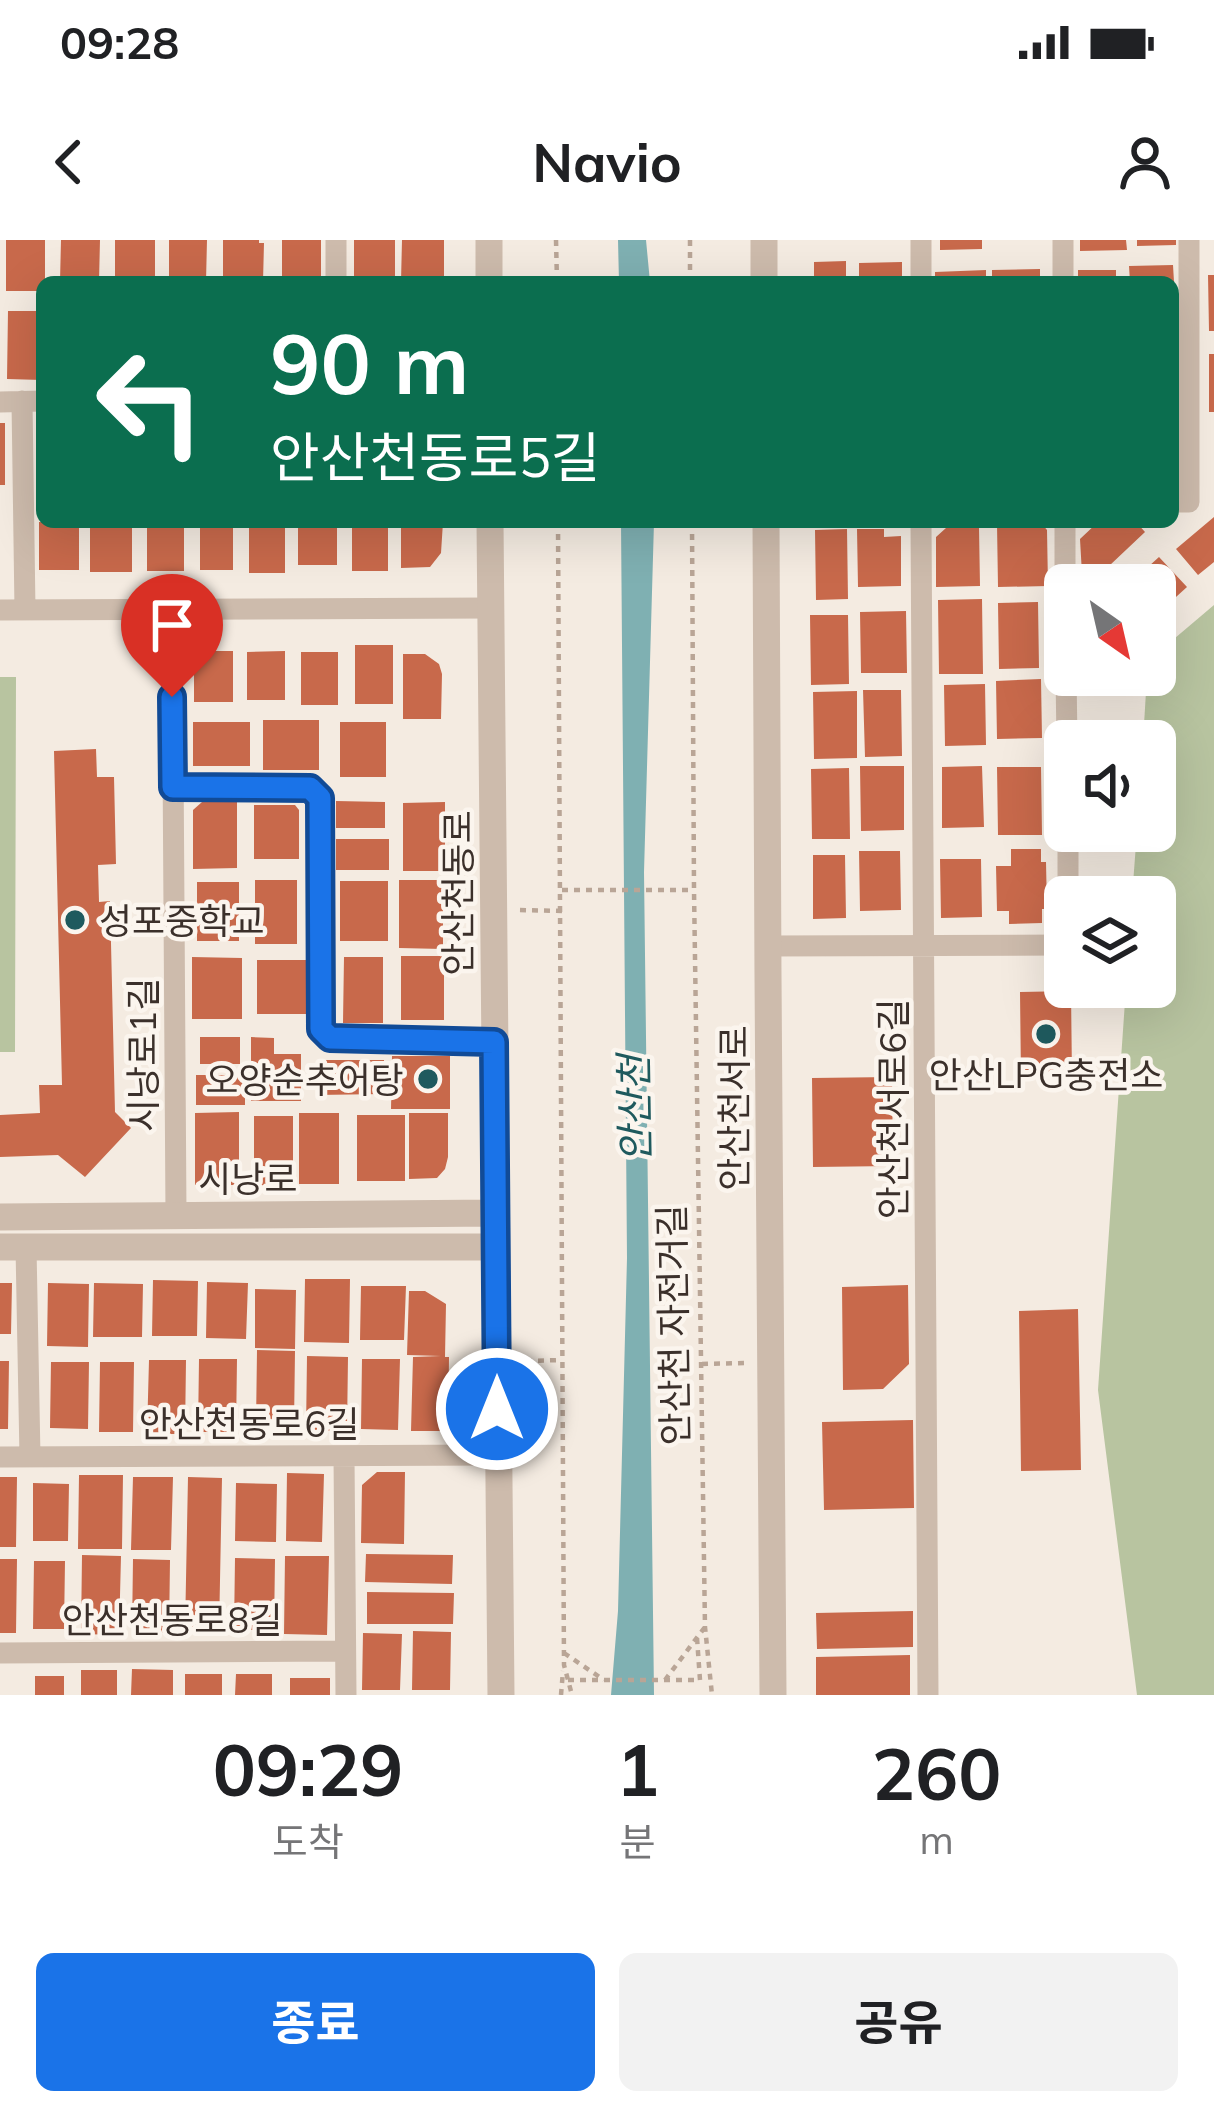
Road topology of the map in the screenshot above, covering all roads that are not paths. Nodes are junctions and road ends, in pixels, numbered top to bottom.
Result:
1 (336, 240) edge
2 (489, 240) edge
3 (764, 240) edge
4 (922, 240) edge
5 (1063, 240) edge
6 (1189, 240) edge
7 (336, 276) edge
8 (489, 276) edge
9 (764, 276) edge
10 (921, 276) edge
11 (1063, 276) edge
12 (21, 402) edge
13 (1179, 502) edge
14 (490, 528) edge
15 (766, 528) edge
16 (921, 528) edge
17 (1065, 528) edge
18 (1065, 564) edge
19 (172, 608) junction
20 (490, 608) junction
21 (0, 610) edge
22 (25, 610) junction
23 (173, 787) junction
24 (1044, 945) edge
25 (769, 946) junction
26 (923, 946) junction
27 (494, 1042) junction
28 (496, 1213) junction
29 (176, 1214) junction
30 (0, 1217) edge
31 (13, 1247) edge
32 (496, 1247) junction
33 (498, 1455) junction
34 (344, 1456) junction
35 (0, 1457) edge
36 (30, 1457) junction
37 (345, 1651) junction
38 (0, 1653) edge
39 (346, 1695) edge
40 (501, 1695) edge
41 (772, 1695) edge
42 (928, 1695) edge

1 - 7 street
2 - 8 street
3 - 9 street
4 - 10 street
5 - 11 street
6 - 13 street
12 - 22 street
14 - 20 street, 안산천동로
15 - 25 street, 안산천서로
16 - 26 street, 안산천서로6길
17 - 18 street
19 - 20 street
19 - 22 street
19 - 23 street, 시낭로1길
20 - 27 street, 안산천동로
21 - 22 street
23 - 27 street
23 - 29 street, 시낭로1길
24 - 26 street
25 - 26 street
25 - 41 street, 안산천서로
26 - 42 street, 안산천서로6길
27 - 28 street, 안산천동로
28 - 29 street, 시낭로
28 - 32 street, 안산천동로
29 - 30 street, 시낭로
31 - 32 street, 시낭로
31 - 36 street
32 - 33 street, 안산천동로
33 - 34 street, 안산천동로6길
33 - 40 street, 안산천동로
34 - 36 street, 안산천동로6길
34 - 37 street
35 - 36 street, 안산천동로6길
37 - 38 street, 안산천동로8길
37 - 39 street

